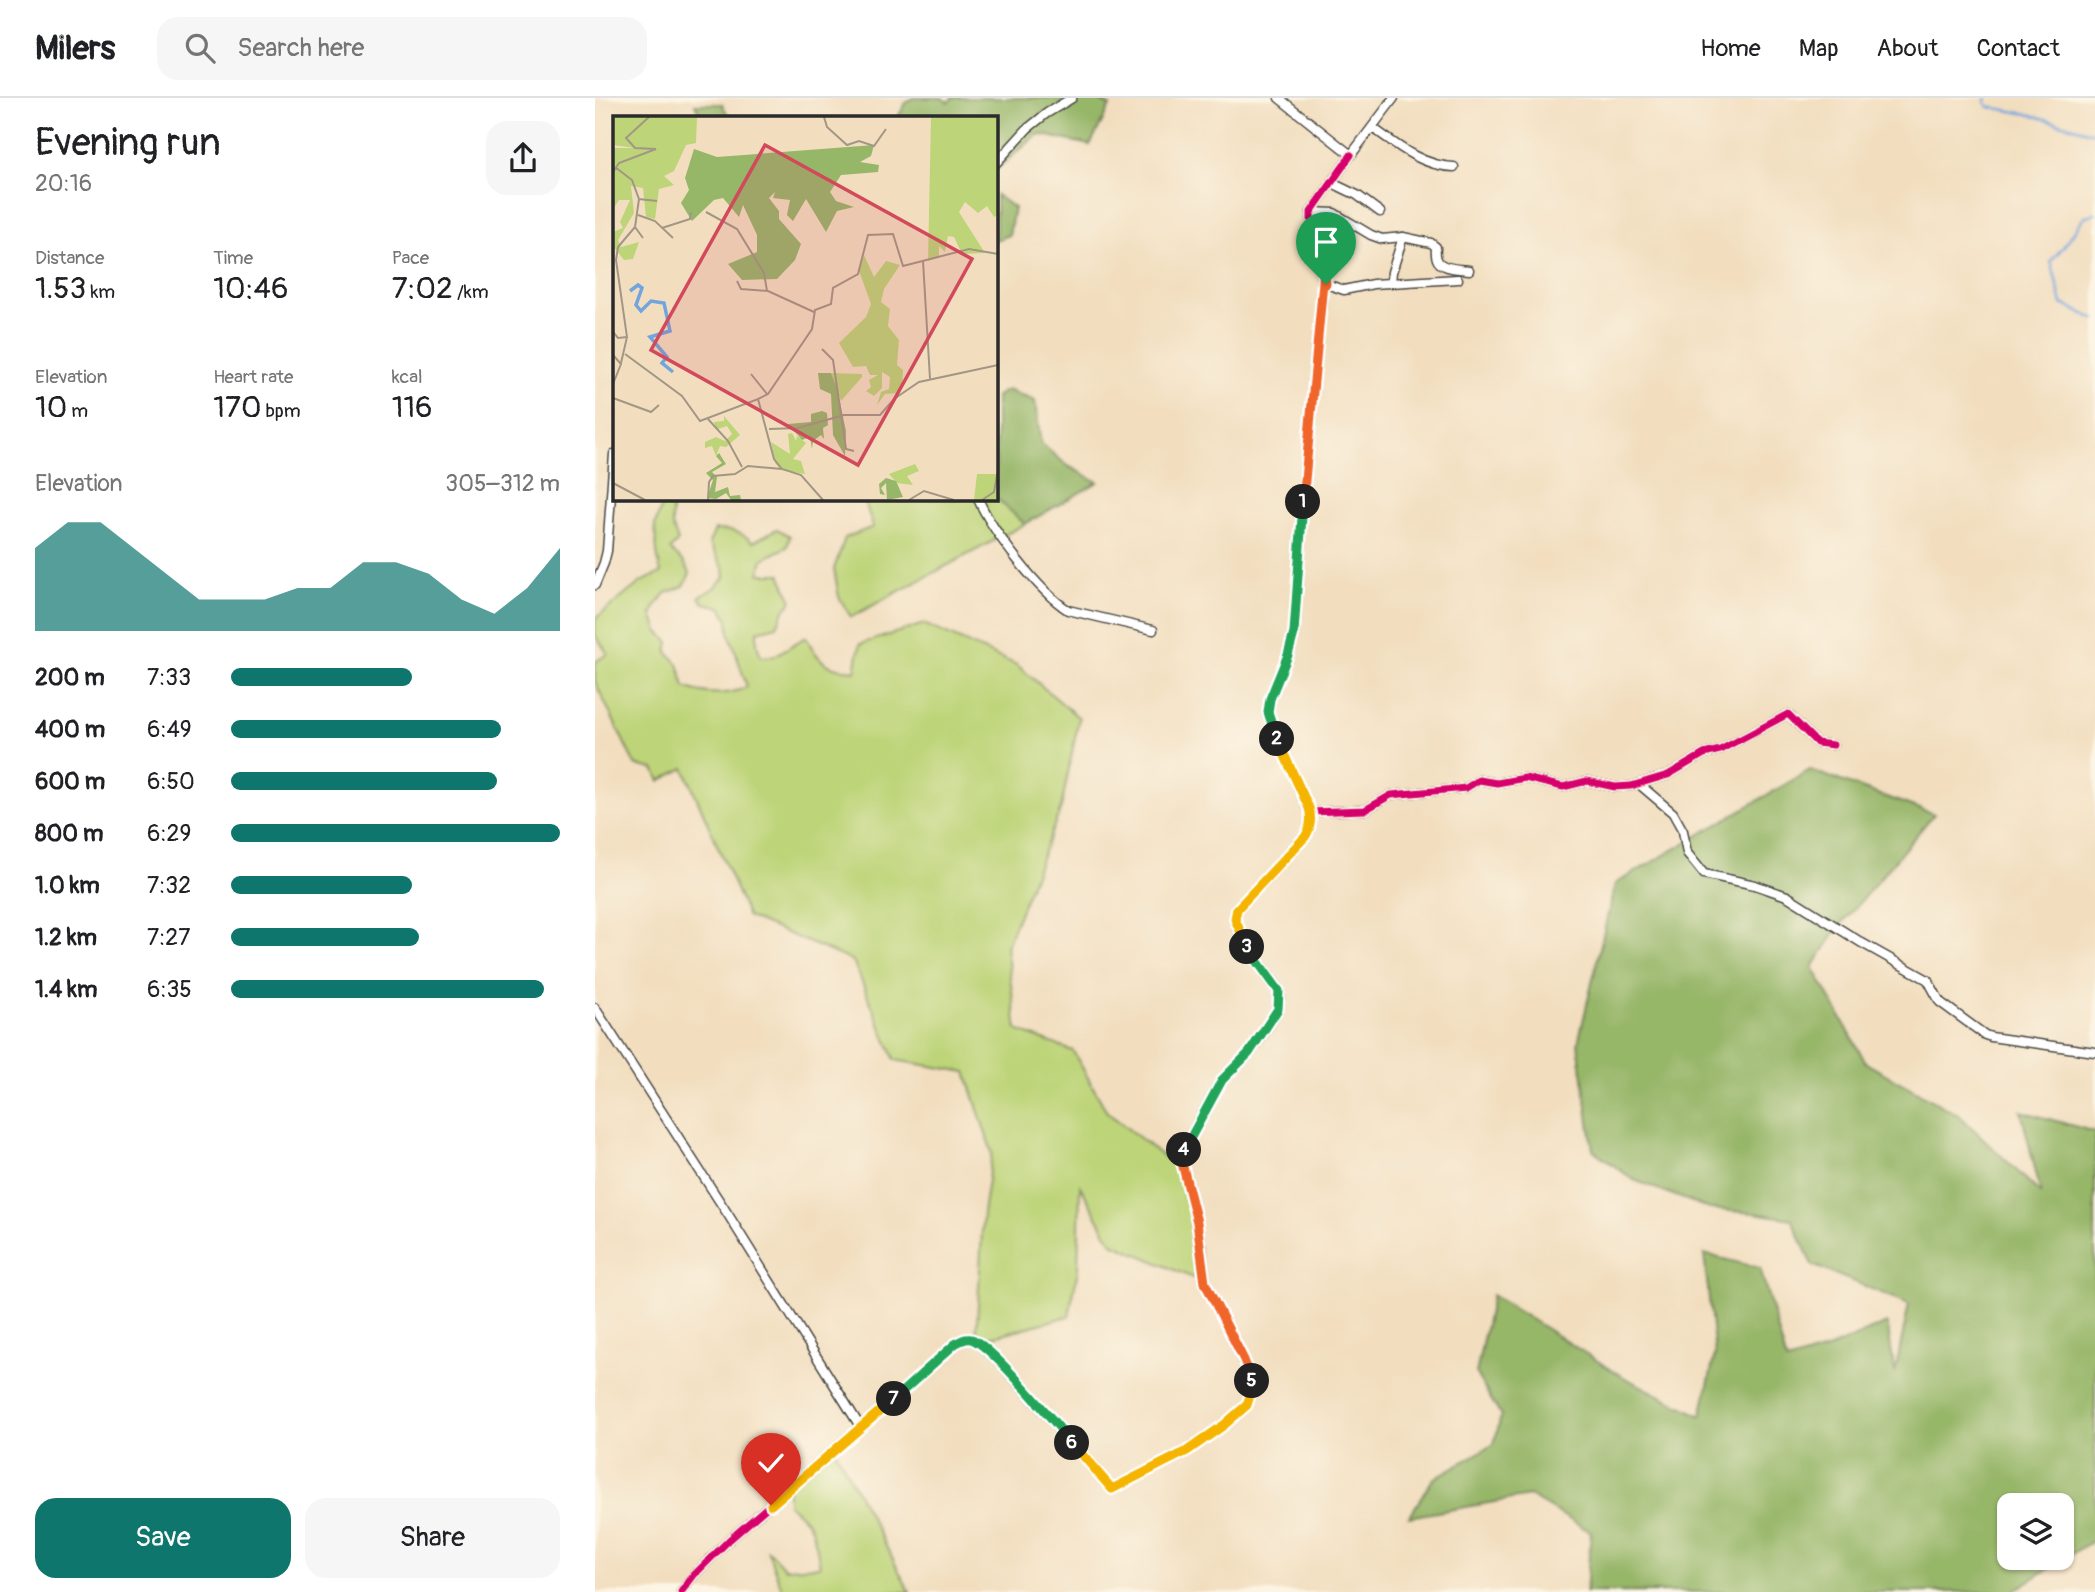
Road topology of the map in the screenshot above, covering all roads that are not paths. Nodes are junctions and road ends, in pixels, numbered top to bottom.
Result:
1 (1072, 98) edge
2 (1279, 98) edge
3 (1394, 98) edge
4 (1373, 128) junction
5 (1351, 155) junction
6 (997, 162) edge
7 (1454, 167) dead end
8 (1332, 183) junction
9 (1311, 212) junction
10 (1380, 212) dead end
11 (1403, 237) junction
12 (1469, 270) dead end
13 (1324, 271) junction
14 (1458, 279) dead end
15 (1391, 284) junction
16 (613, 468) edge
17 (979, 500) edge
18 (595, 584) edge
19 (1153, 630) dead end
20 (1833, 745) dead end
21 (1639, 784) junction
22 (1310, 812) junction
23 (595, 1008) edge
24 (2095, 1052) edge
25 (862, 1428) junction
26 (681, 1592) edge

1 - 6 street
2 - 5 street
3 - 4 street
4 - 5 street
4 - 7 street
5 - 8 street
8 - 9 street
8 - 10 street
9 - 11 street
9 - 13 street
11 - 12 street
11 - 15 street
13 - 15 street
13 - 22 street
14 - 15 street
16 - 18 street
17 - 19 street
20 - 21 street
21 - 22 street
21 - 24 street
22 - 25 street
23 - 25 street
25 - 26 street

